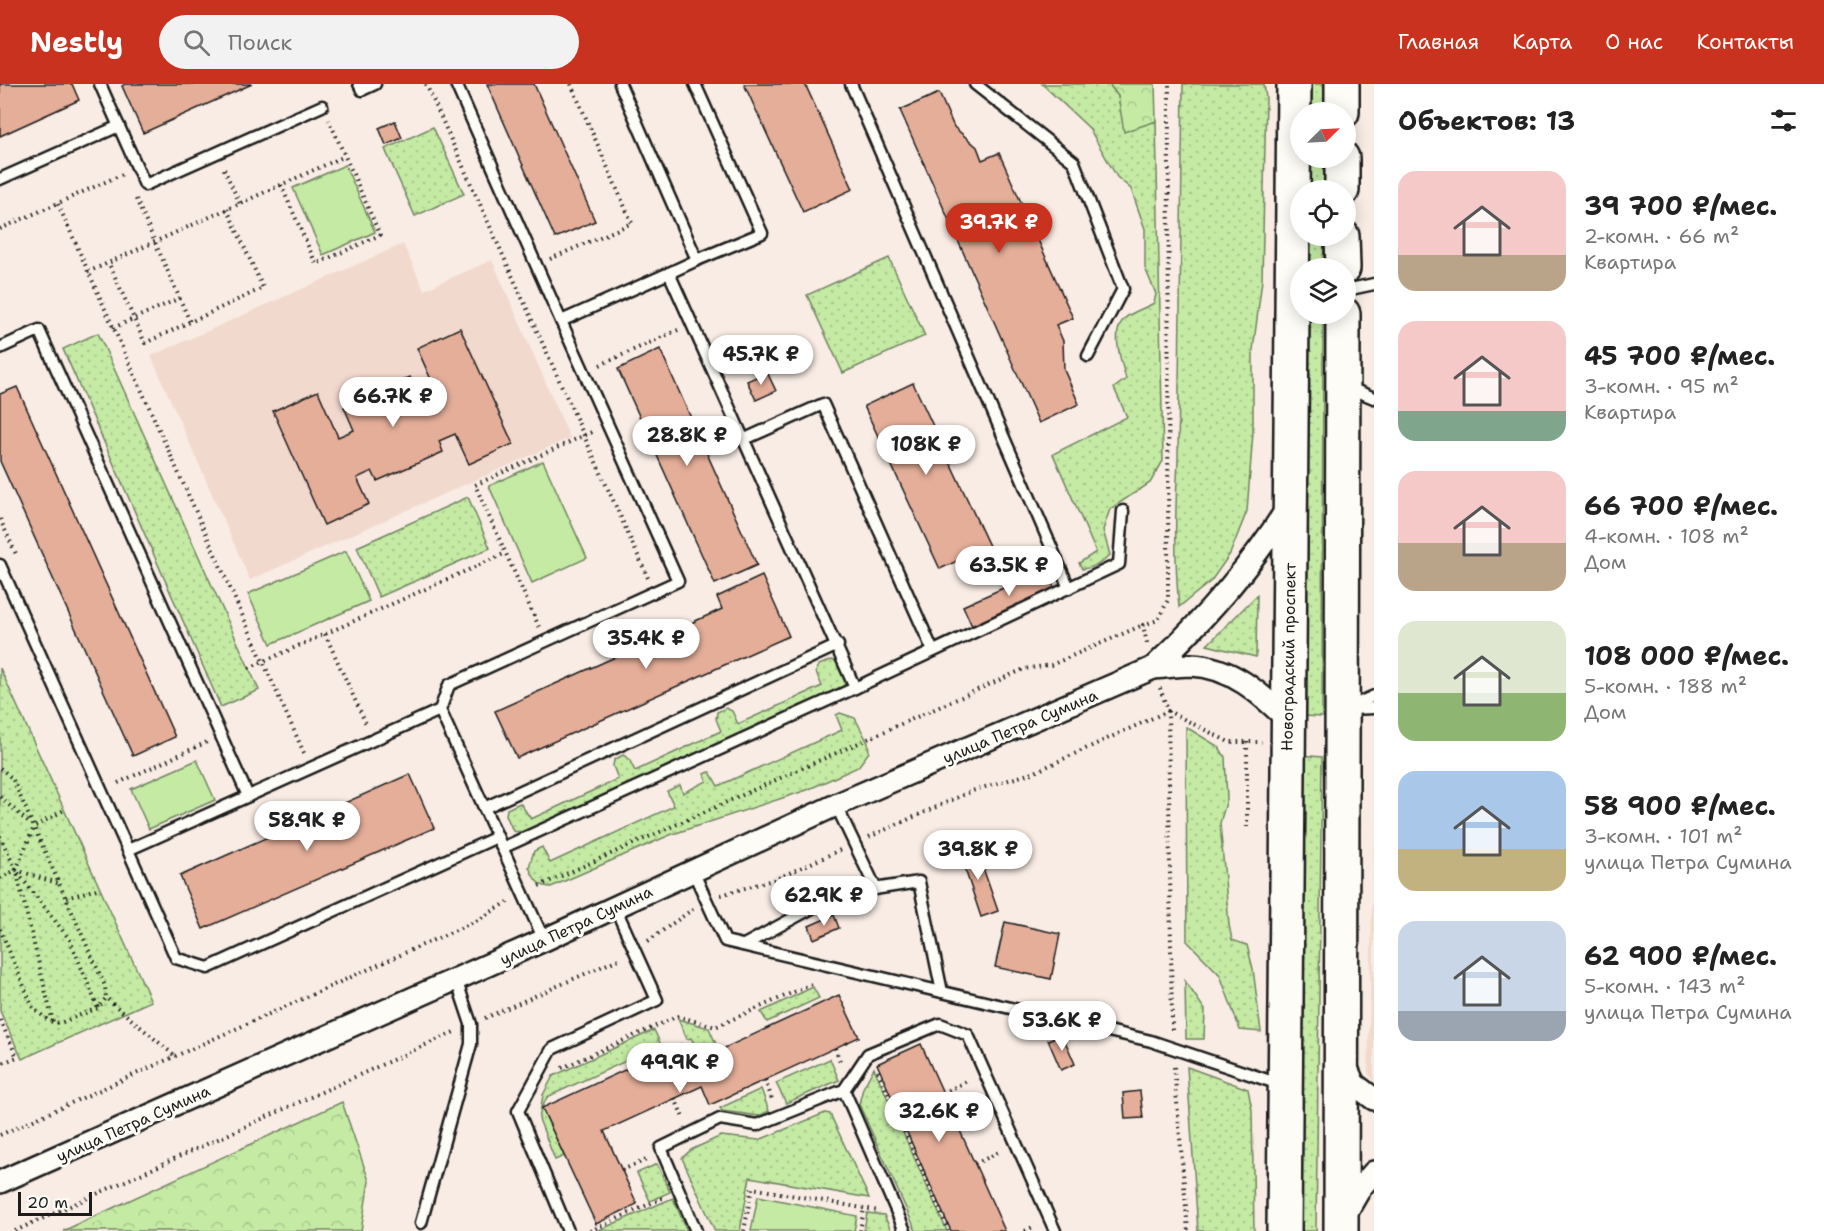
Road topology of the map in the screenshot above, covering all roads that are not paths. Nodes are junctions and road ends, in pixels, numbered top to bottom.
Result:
1 (100, 84) edge
2 (360, 84) edge
3 (375, 84) edge
4 (456, 84) edge
5 (620, 84) edge
6 (695, 84) edge
7 (851, 84) edge
8 (975, 84) edge
9 (1294, 84) edge
10 (1342, 84) edge
11 (1342, 102) edge
12 (322, 106) road end
13 (119, 126) junction
14 (0, 179) edge
15 (698, 260) junction
16 (669, 273) junction
17 (1374, 284) edge
18 (1356, 288) edge
19 (561, 321) junction
20 (1342, 324) edge
21 (0, 348) edge
22 (1088, 356) dead end
23 (1342, 385) junction
24 (1374, 398) edge
25 (745, 440) junction
26 (1290, 504) junction
27 (1123, 511) dead end
28 (0, 565) edge
29 (1069, 588) junction
30 (838, 645) junction
31 (933, 651) junction
32 (1153, 668) junction
33 (855, 688) junction
34 (1374, 696) edge
35 (1359, 709) edge
36 (440, 710) junction
37 (1288, 731) junction
38 (248, 796) junction
39 (836, 805) junction
40 (484, 808) junction
41 (497, 837) junction
42 (502, 848) junction
43 (128, 850) junction
44 (693, 871) junction
45 (876, 889) junction
46 (615, 907) junction
47 (543, 940) junction
48 (744, 945) junction
49 (456, 979) junction
50 (942, 992) junction
51 (1341, 1055) junction
52 (1285, 1086) junction
53 (843, 1090) junction
54 (1374, 1099) edge
55 (1374, 1172) edge
56 (0, 1182) edge
57 (421, 1223) dead end
58 (1341, 1226) edge
59 (568, 1231) edge
60 (696, 1231) edge
61 (904, 1231) edge
62 (1055, 1231) edge
63 (1284, 1231) edge

1 - 13 lane
2 - 3 lane
4 - 19 lane
5 - 15 lane
6 - 15 lane
7 - 29 lane
8 - 22 lane
9 - 26 main road, Новоградский проспект
10 - 11 main road
12 - 13 lane
13 - 14 lane
15 - 16 lane
16 - 19 lane
16 - 25 lane
17 - 18 lane
19 - 36 lane
20 - 23 main road
21 - 38 lane
23 - 24 lane
23 - 35 main road
25 - 30 lane
25 - 31 lane
26 - 32 street
26 - 37 main road, Новоградский проспект
27 - 29 lane
28 - 43 lane
29 - 31 lane
30 - 33 lane
30 - 40 lane
31 - 33 lane
32 - 37 street
32 - 39 street, улица Петра Сумина
33 - 42 lane
34 - 35 lane
35 - 51 main road
36 - 38 lane
36 - 40 lane
37 - 52 main road, Новоградский проспект
38 - 43 lane
39 - 44 street, улица Петра Сумина
39 - 45 lane
40 - 41 lane
41 - 42 lane
41 - 43 lane
42 - 47 lane
44 - 46 street, улица Петра Сумина
44 - 48 lane
45 - 48 lane
45 - 50 lane
46 - 47 street, улица Петра Сумина
46 - 59 lane
47 - 49 street, улица Петра Сумина
48 - 50 lane
49 - 56 street, улица Петра Сумина
49 - 57 lane
50 - 52 lane
51 - 54 street
51 - 58 main road
52 - 63 main road, Новоградский проспект
53 - 60 lane
53 - 61 lane
53 - 62 lane
55 - 58 street

